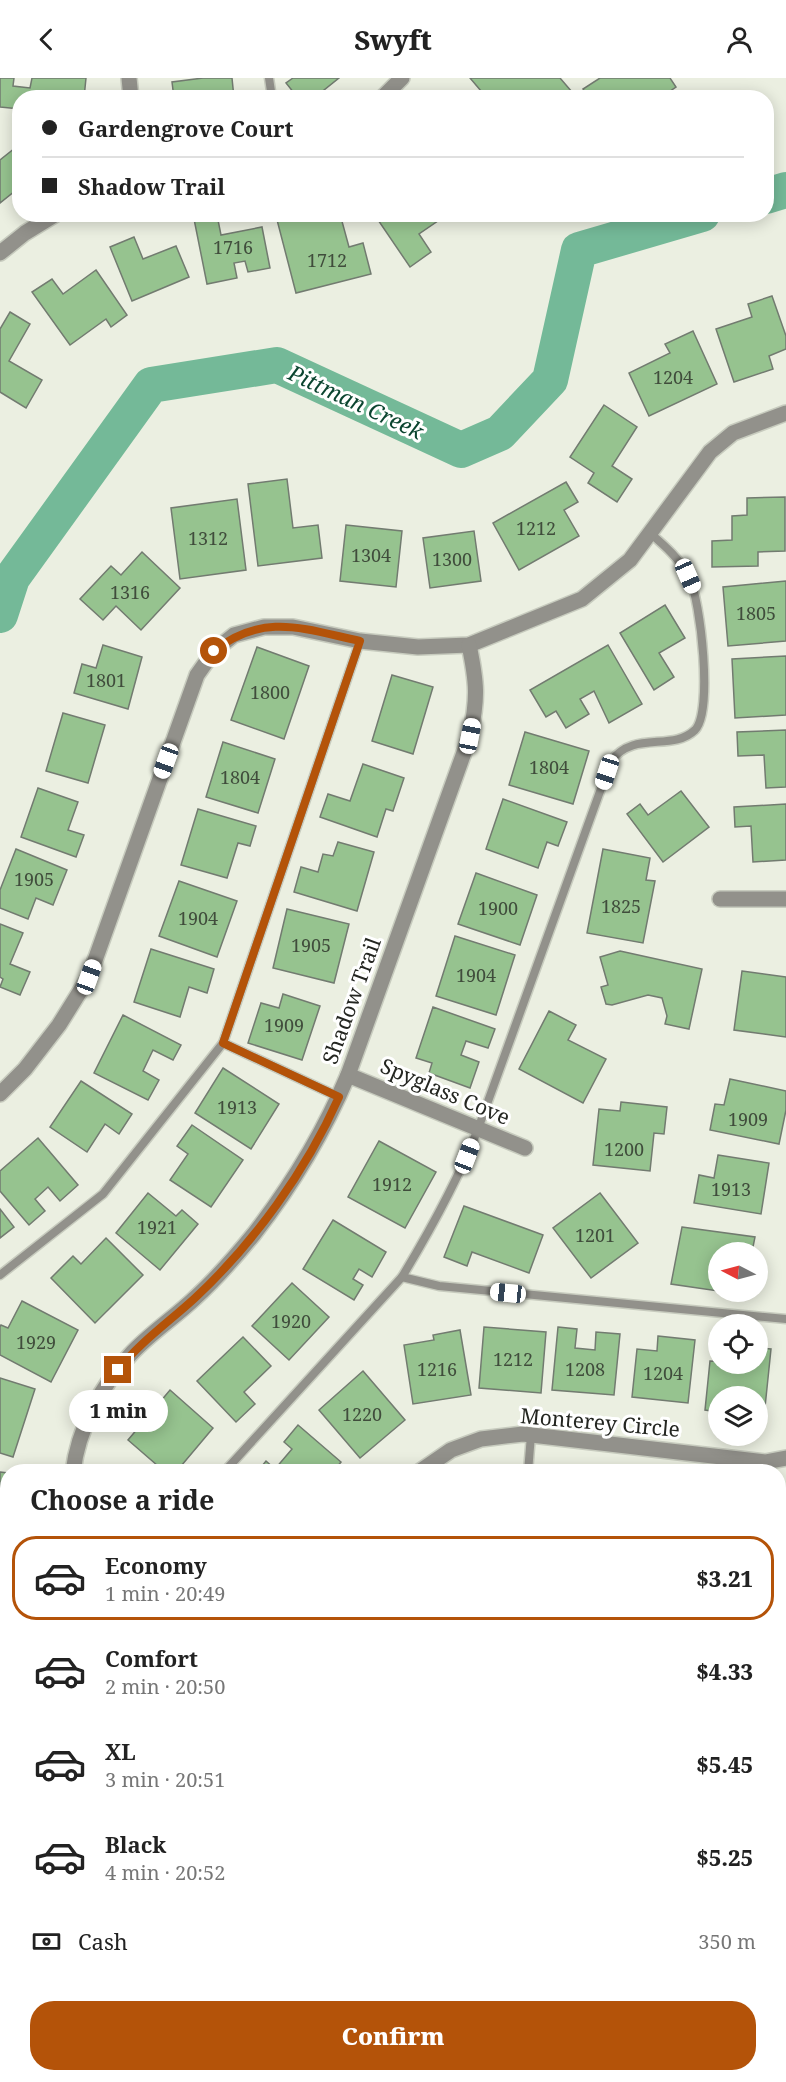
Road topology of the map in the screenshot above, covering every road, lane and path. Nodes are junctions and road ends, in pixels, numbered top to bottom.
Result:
1 (402, 78) edge
2 (390, 90) edge
3 (43, 222) edge
4 (0, 253) edge
5 (786, 413) edge
6 (650, 533) junction
7 (360, 641) junction
8 (469, 645) junction
9 (720, 899) dead end
10 (786, 899) edge
11 (223, 1043) junction
12 (348, 1075) junction
13 (0, 1095) edge
14 (339, 1097) junction
15 (478, 1129) junction
16 (525, 1148) dead end
17 (0, 1275) edge
18 (402, 1276) junction
19 (786, 1319) edge
20 (531, 1435) junction
21 (786, 1458) edge
22 (76, 1464) edge
23 (231, 1464) edge
24 (431, 1464) edge
25 (529, 1464) edge

1 - 2 street
3 - 4 street
5 - 6 street
6 - 8 street
6 - 15 lane
7 - 8 street
7 - 11 lane
7 - 13 street
8 - 12 street, Shadow Trail
9 - 10 street
11 - 14 lane
11 - 17 lane
12 - 14 street, Shadow Trail
12 - 15 street, Spyglass Cove
14 - 22 street, Shadow Trail
15 - 16 street, Spyglass Cove
15 - 18 lane
18 - 19 lane
18 - 23 lane
20 - 21 street, Monterey Circle
20 - 24 street, Monterey Circle
20 - 25 lane

